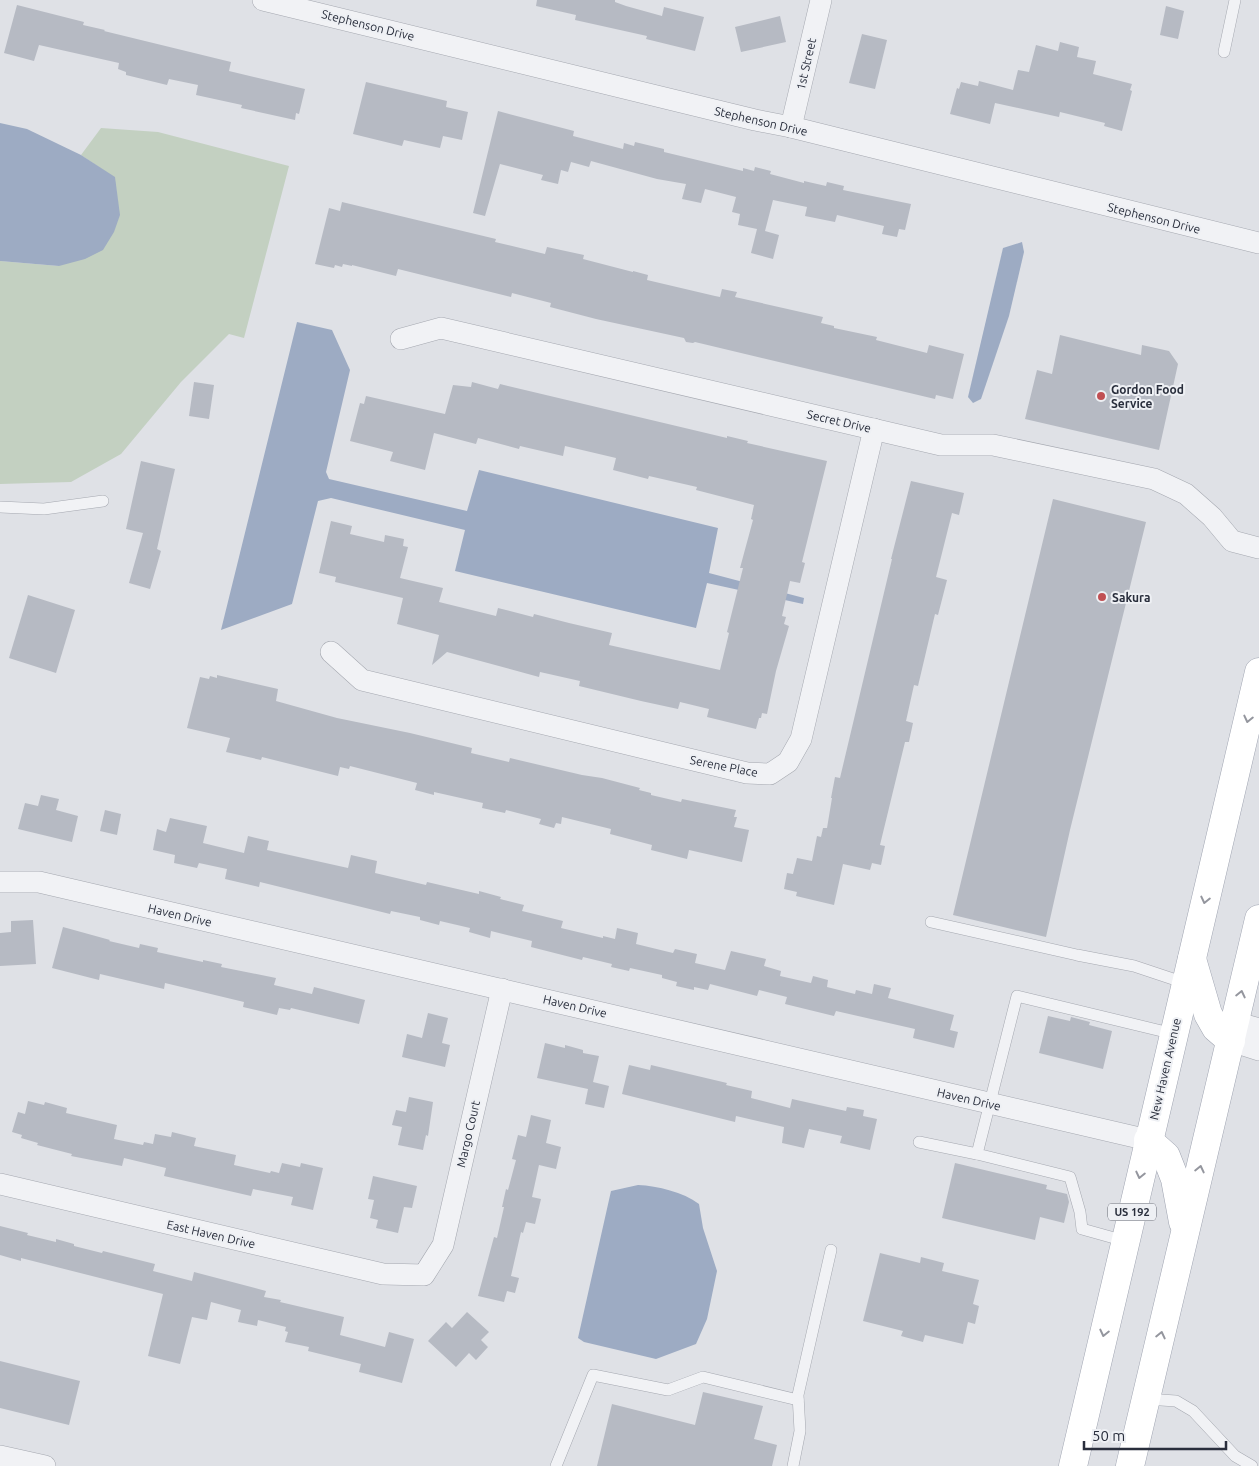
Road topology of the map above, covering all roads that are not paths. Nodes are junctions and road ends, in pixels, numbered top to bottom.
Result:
1 (263, 0) edge
2 (821, 0) edge
3 (1236, 0) edge
4 (1224, 52) dead end
5 (790, 128) junction
6 (1259, 243) edge
7 (401, 339) dead end
8 (874, 429) junction
9 (103, 501) dead end
10 (0, 507) edge
11 (1259, 548) edge
12 (331, 652) dead end
13 (1259, 672) edge
14 (0, 882) edge
15 (1259, 918) edge
16 (931, 922) dead end
17 (1189, 970) junction
18 (502, 989) junction
19 (1241, 1031) edge
20 (1174, 1034) junction
21 (1259, 1050) edge
22 (991, 1104) junction
23 (1148, 1140) junction
24 (920, 1142) dead end
25 (977, 1154) junction
26 (0, 1184) edge
27 (1185, 1233) junction
28 (1125, 1241) junction
29 (831, 1250) dead end
30 (424, 1275) joint
31 (1146, 1399) junction
32 (798, 1400) junction
33 (0, 1456) edge
34 (40, 1465) edge
35 (556, 1466) edge
36 (793, 1466) edge
37 (1073, 1466) edge
38 (1130, 1466) edge
39 (1252, 1466) edge

1 - 5 street, Stephenson Drive
2 - 5 street, 1st Street
3 - 4 lane
5 - 6 street, Stephenson Drive
7 - 8 street, Secret Drive
8 - 11 street, Secret Drive
8 - 12 street, Serene Place
9 - 10 lane
13 -> 17 main road, New Haven Avenue / US 192
14 - 18 street, Haven Drive
19 -> 15 main road
16 - 17 lane
17 - 19 main road
17 - 20 main road, New Haven Avenue / US 192
18 - 22 street, Haven Drive
18 - 30 street, Margo Court
19 - 21 street
27 -> 19 main road
20 - 22 lane
20 - 23 main road, New Haven Avenue / US 192
22 - 23 street, Haven Drive
22 - 25 lane
23 - 27 main road
23 -> 28 main road, New Haven Avenue / US 192
24 - 25 lane
25 - 28 lane
26 - 30 street, East Haven Drive
31 -> 27 main road
28 -> 37 main road, New Haven Avenue / US 192
29 - 32 lane
31 - 38 main road
31 - 39 lane
32 - 35 lane
32 - 36 lane
33 - 34 street

